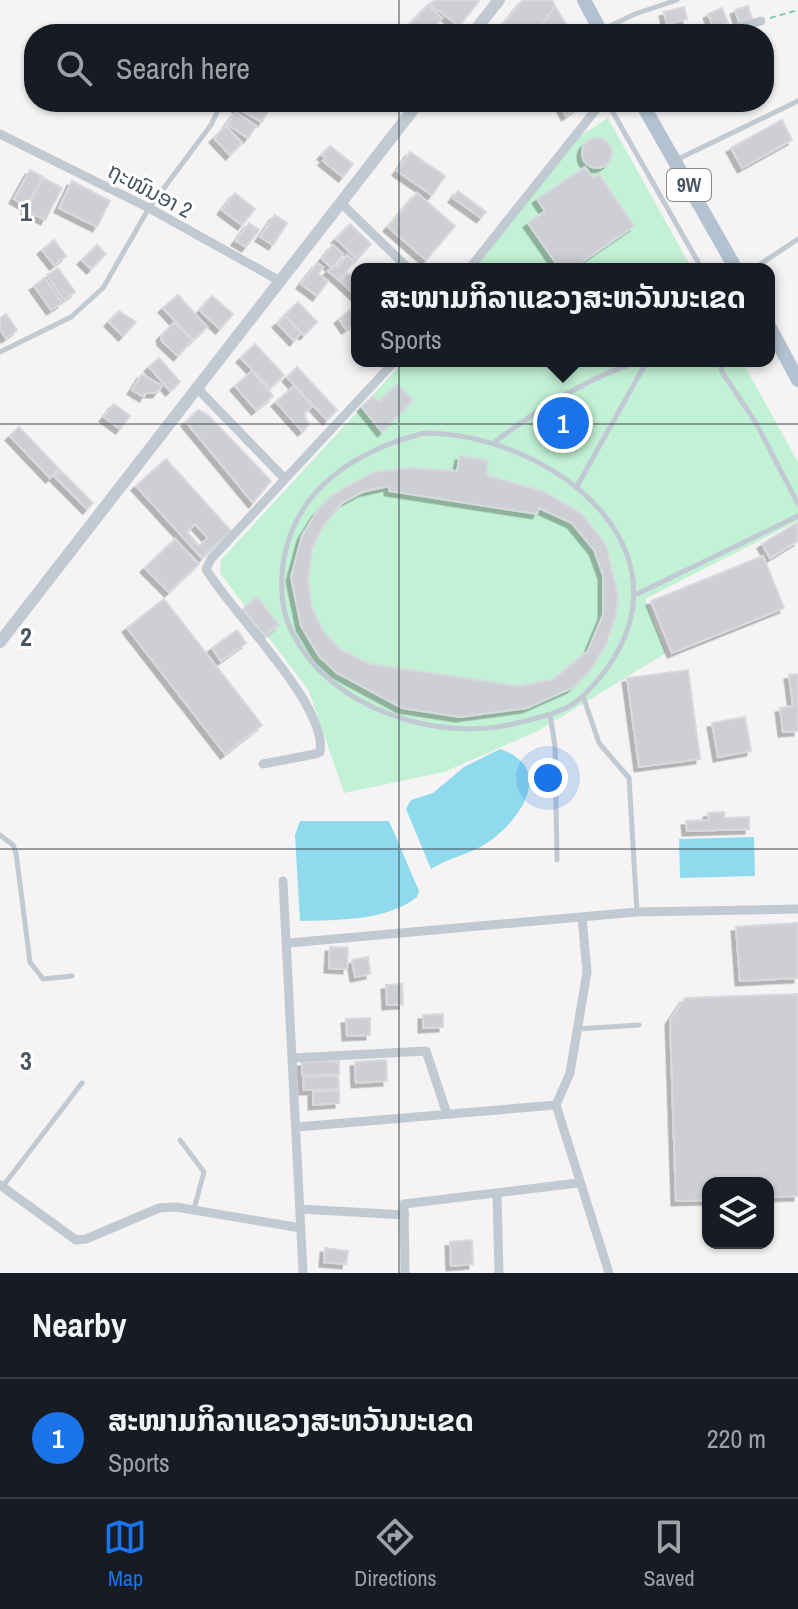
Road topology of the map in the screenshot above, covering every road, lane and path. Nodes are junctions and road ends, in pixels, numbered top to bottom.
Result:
1 (499, 0) edge
2 (584, 0) edge
3 (677, 0) edge
4 (798, 10) edge
5 (761, 21) joint
6 (480, 24) edge
7 (596, 24) edge
8 (617, 24) edge
9 (751, 24) edge
10 (798, 101) edge
11 (217, 112) edge
12 (411, 112) edge
13 (597, 112) edge
14 (611, 112) edge
15 (647, 112) edge
16 (0, 134) edge
17 (675, 161) junction
18 (341, 203) junction
19 (149, 208) junction
20 (798, 239) edge
21 (403, 263) edge
22 (474, 263) edge
23 (699, 263) edge
24 (733, 263) edge
25 (762, 263) edge
26 (280, 281) junction
27 (775, 337) edge
28 (0, 352) edge
29 (389, 367) edge
30 (621, 367) edge
31 (644, 367) edge
32 (721, 367) edge
33 (798, 380) edge
34 (197, 388) junction
35 (495, 442) junction
36 (285, 479) junction
37 (576, 488) junction
38 (798, 504) edge
39 (798, 516) edge
40 (637, 594) junction
41 (0, 642) edge
42 (583, 696) junction
43 (550, 715) junction
44 (263, 764) dead end
45 (0, 835) edge
46 (557, 860) dead end
47 (283, 881) dead end
48 (798, 909) edge
49 (637, 912) junction
50 (582, 917) junction
51 (289, 943) junction
52 (72, 976) dead end
53 (639, 1025) dead end
54 (577, 1029) junction
55 (294, 1058) junction
56 (82, 1083) dead end
57 (556, 1105) junction
58 (447, 1114) junction
59 (297, 1127) junction
60 (180, 1140) dead end
61 (578, 1183) junction
62 (1, 1186) edge
63 (497, 1193) junction
64 (300, 1209) junction
65 (193, 1210) junction
66 (405, 1215) junction
67 (301, 1228) junction
68 (303, 1273) edge
69 (405, 1273) edge
70 (499, 1273) edge
71 (609, 1273) edge

1 - 6 street
2 - 7 main road
3 - 8 lane
4 - 5 path
5 - 9 street
10 - 17 lane
11 - 19 lane
12 - 18 street
13 - 22 street
14 - 23 lane
15 - 17 main road, 9W
16 - 19 street, ຖະໜົນອາ 2
17 - 24 main road, 9W
18 - 21 street
18 - 26 street
19 - 26 street, ຖະໜົນອາ 2
19 - 28 lane
20 - 25 lane
26 - 34 street
27 - 33 main road
29 - 36 street
30 - 35 lane
31 - 37 lane
32 - 38 lane
34 - 36 street
34 - 41 street
35 - 37 lane
35 - 43 lane
36 - 44 street
37 - 40 lane
39 - 40 lane
40 - 42 lane
42 - 43 lane
42 - 49 lane
43 - 46 lane
45 - 52 lane
47 - 51 street
48 - 49 street
49 - 50 street
50 - 51 street
50 - 54 street
51 - 55 street
53 - 54 lane
54 - 57 street
55 - 58 street
55 - 59 street
56 - 62 lane
57 - 58 street
57 - 61 street
58 - 59 street
59 - 64 street
60 - 65 lane
61 - 63 street
61 - 71 street
62 - 65 street
63 - 66 street
63 - 70 street
64 - 66 street
64 - 67 street
65 - 67 street
66 - 69 street
67 - 68 street

